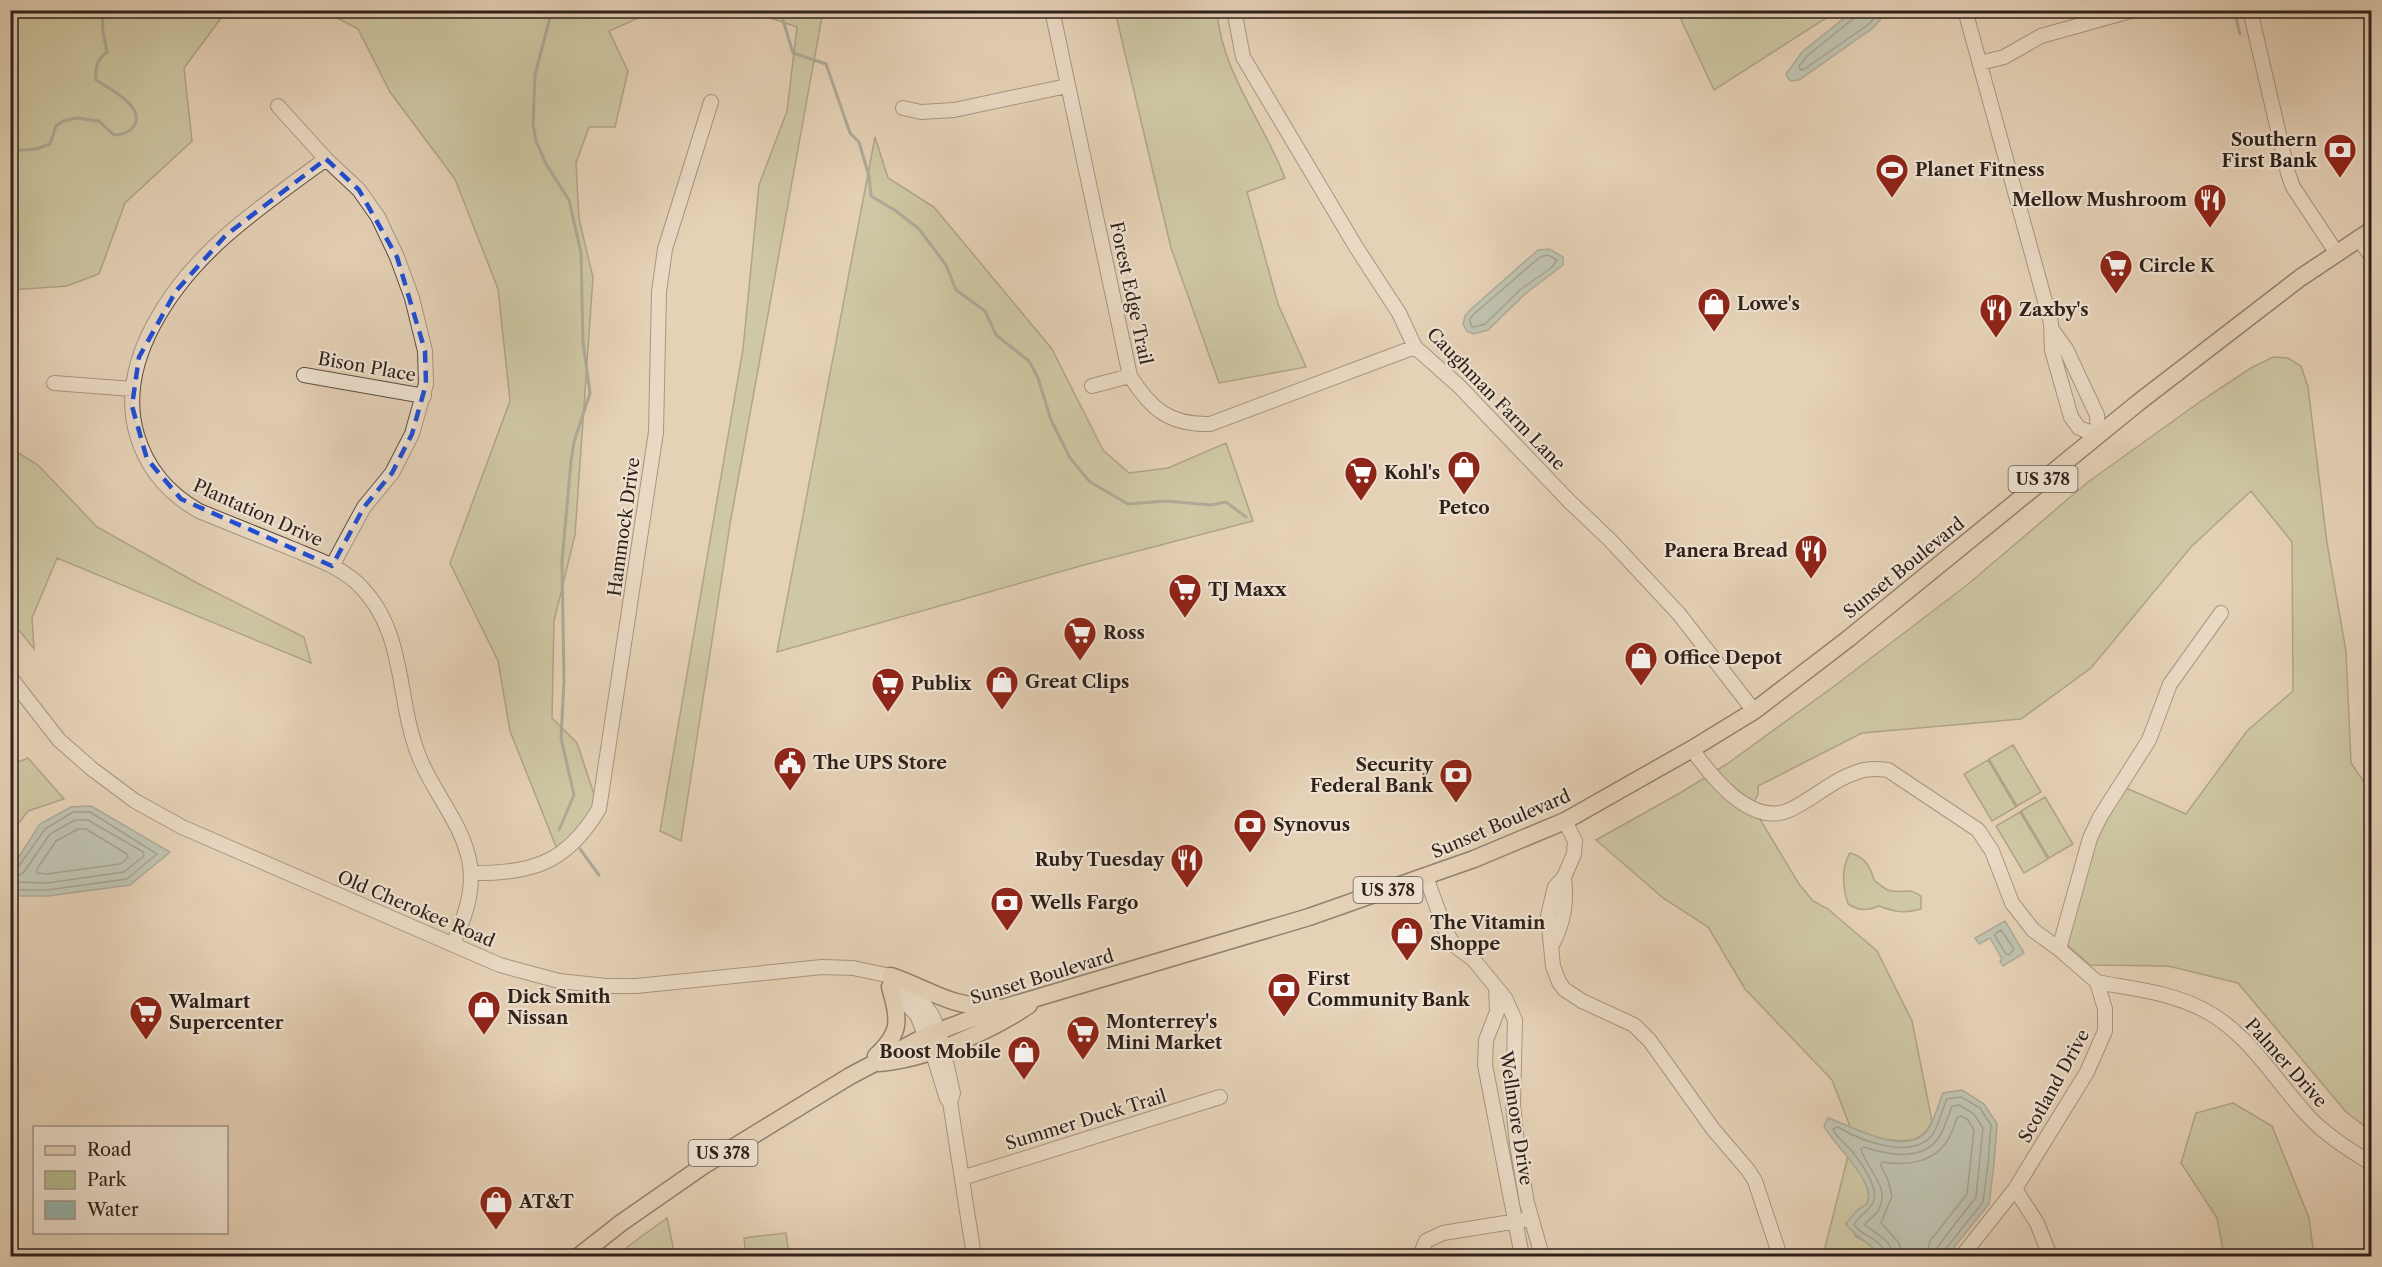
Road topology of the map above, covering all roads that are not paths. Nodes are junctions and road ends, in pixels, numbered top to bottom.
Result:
1 (1052, 10) edge
2 (1234, 10) edge
3 (1965, 10) edge
4 (2134, 10) edge
5 (2250, 10) edge
6 (1980, 63) junction
7 (1067, 86) junction
8 (711, 102) dead end
9 (278, 106) dead end
10 (903, 108) dead end
11 (326, 159) junction
12 (2365, 234) edge
13 (2336, 252) junction
14 (2372, 257) edge
15 (2053, 330) junction
16 (1416, 347) junction
17 (304, 375) dead end
18 (1130, 376) junction
19 (54, 383) dead end
20 (1092, 386) dead end
21 (132, 389) junction
22 (424, 396) junction
23 (2098, 435) junction
24 (332, 566) junction
25 (2221, 613) dead end
26 (10, 677) edge
27 (1754, 711) junction
28 (1692, 749) junction
29 (1565, 821) junction
30 (471, 873) junction
31 (1426, 877) junction
32 (453, 944) junction
33 (2059, 949) junction
34 (886, 979) junction
35 (2097, 982) junction
36 (1496, 987) junction
37 (1031, 1001) junction
38 (934, 1042) junction
39 (869, 1066) junction
40 (1220, 1097) dead end
41 (2372, 1164) edge
42 (963, 1178) junction
43 (2015, 1189) junction
44 (1531, 1219) junction
45 (1515, 1221) junction
46 (579, 1257) edge
47 (975, 1257) edge
48 (1420, 1257) edge
49 (1522, 1257) edge
50 (1542, 1257) edge
51 (1780, 1257) edge
52 (1962, 1257) edge
53 (2050, 1257) edge

1 - 7 street, Forest Edge Trail
2 - 16 street, Caughman Farm Lane
3 - 6 street
4 - 6 street
5 - 13 street
6 - 15 street
7 - 10 street
7 - 18 street, Forest Edge Trail
8 - 30 street, Hammock Drive
9 - 11 street
11 - 21 street, Plantation Drive
11 - 22 street
12 - 13 main road, Sunset Boulevard / US 378
12 - 14 street
13 - 23 main road, Sunset Boulevard / US 378
15 - 23 street
15 - 23 street
16 - 18 street, Forest Edge Trail
16 - 27 street, Caughman Farm Lane
17 - 22 street, Bison Place
18 - 20 street
19 - 21 street
21 - 24 street, Plantation Drive
22 - 24 street
23 - 27 main road, Sunset Boulevard / US 378
24 - 30 street, Plantation Drive
25 - 33 street
26 - 32 street, Old Cherokee Road
27 - 28 main road, Sunset Boulevard / US 378
28 - 29 main road, Sunset Boulevard / US 378
28 - 33 street
29 - 31 main road, Sunset Boulevard / US 378
29 - 51 street
30 - 32 street, Plantation Drive
31 - 36 street, Wellmore Drive
31 - 37 main road, Sunset Boulevard / US 378
32 - 34 street, Old Cherokee Road
33 - 35 street
34 - 37 main road
34 - 38 street
34 - 39 main road
35 - 41 street, Palmer Drive
35 - 43 street, Scotland Drive
36 - 44 street, Wellmore Drive
36 - 45 street, Wellmore Drive
37 - 38 main road, Sunset Boulevard / US 378
38 - 39 main road, Sunset Boulevard
38 - 42 street
39 - 46 main road, US 378
40 - 42 street, Summer Duck Trail
42 - 47 street
43 - 52 street, Scotland Drive
43 - 53 street
44 - 45 street
44 - 50 street, Wellmore Drive
45 - 48 street
45 - 49 street, Wellmore Drive

